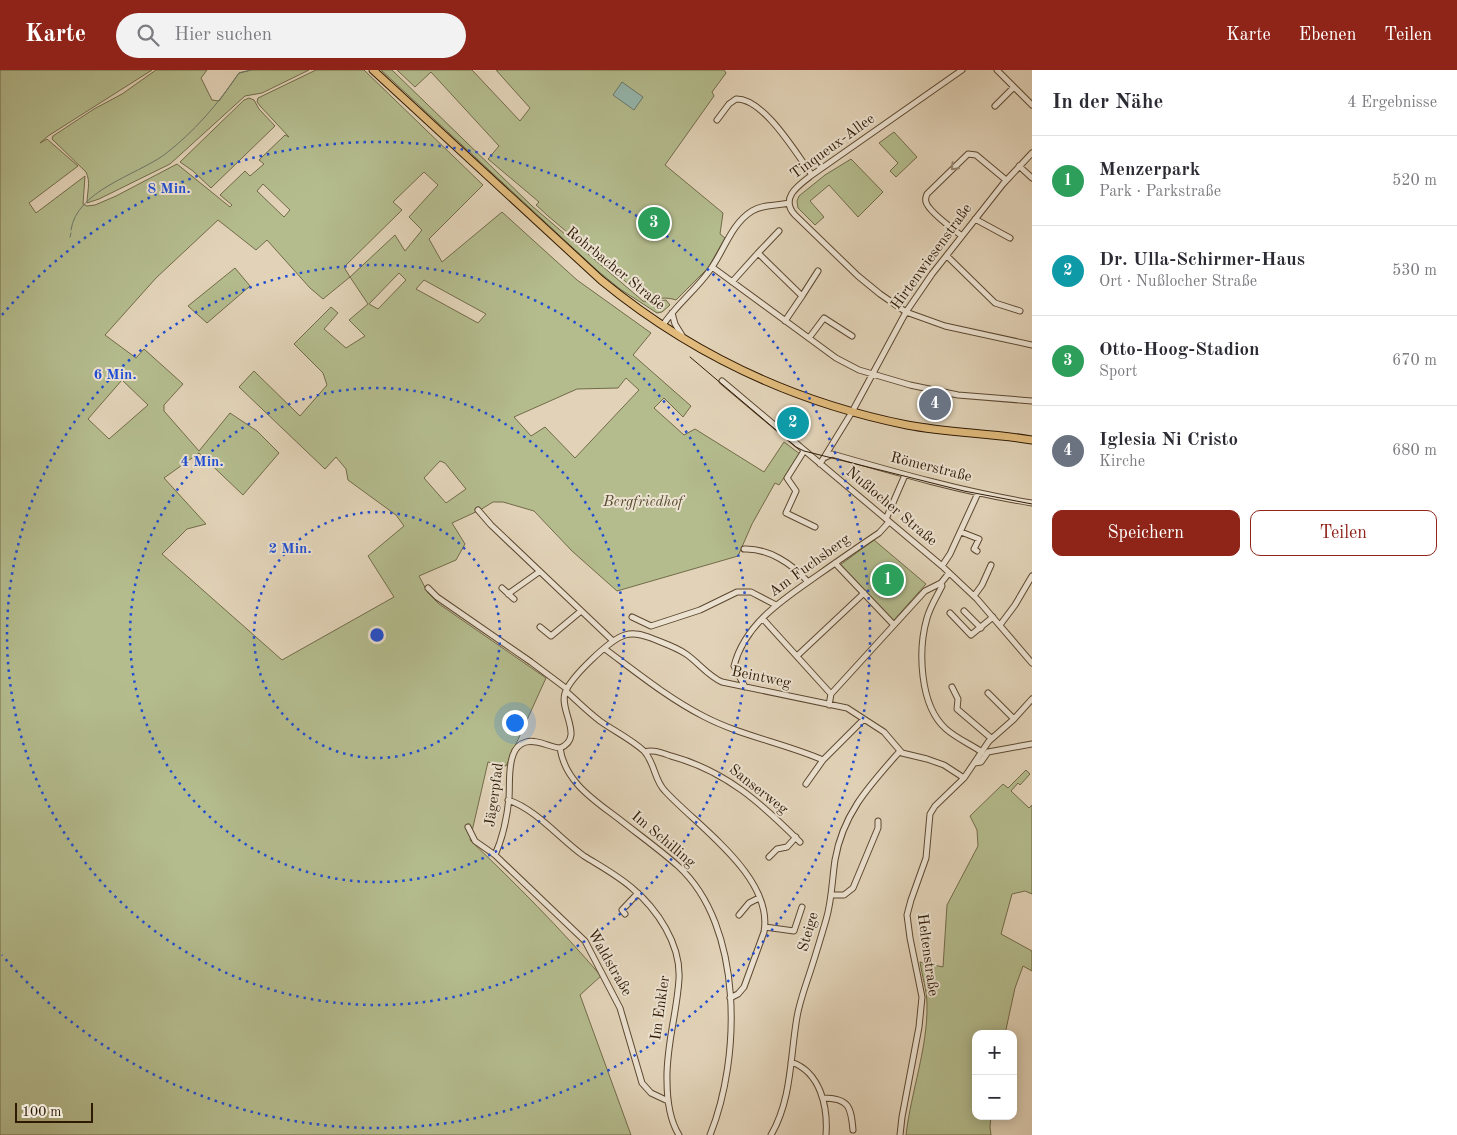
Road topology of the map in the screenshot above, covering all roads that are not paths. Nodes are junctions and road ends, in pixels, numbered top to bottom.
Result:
1 (373, 70) edge
2 (962, 70) edge
3 (997, 70) edge
4 (1014, 87) junction
5 (1032, 105) edge
6 (994, 106) dead end
7 (717, 120) dead end
8 (1032, 152) edge
9 (1019, 166) junction
10 (812, 175) junction
11 (1032, 178) edge
12 (1006, 180) junction
13 (789, 203) junction
14 (975, 220) junction
15 (779, 231) dead end
16 (962, 236) junction
17 (1010, 238) dead end
18 (758, 253) junction
19 (947, 256) junction
20 (712, 267) junction
21 (818, 271) dead end
22 (732, 282) junction
23 (802, 296) junction
24 (1020, 311) dead end
25 (672, 312) junction
26 (906, 312) junction
27 (785, 321) junction
28 (662, 325) junction
29 (852, 336) dead end
30 (809, 338) junction
31 (685, 339) junction
32 (1032, 345) edge
33 (871, 375) junction
34 (722, 381) dead end
35 (1032, 402) edge
36 (852, 412) junction
37 (1032, 440) edge
38 (804, 451) junction
39 (825, 457) junction
40 (820, 464) junction
41 (906, 475) junction
42 (978, 493) junction
43 (1032, 503) edge
44 (478, 510) dead end
45 (888, 520) junction
46 (814, 527) dead end
47 (961, 532) junction
48 (744, 548) dead end
49 (974, 549) dead end
50 (835, 563) junction
51 (991, 564) dead end
52 (942, 566) junction
53 (539, 572) junction
54 (949, 573) junction
55 (1032, 576) edge
56 (808, 582) junction
57 (941, 583) junction
58 (428, 588) dead end
59 (502, 588) dead end
60 (508, 594) junction
61 (864, 594) junction
62 (974, 596) junction
63 (514, 599) dead end
64 (776, 605) junction
65 (581, 611) junction
66 (964, 611) dead end
67 (950, 613) dead end
68 (632, 617) dead end
69 (993, 617) junction
70 (763, 619) junction
71 (893, 624) junction
72 (1000, 625) junction
73 (540, 627) dead end
74 (981, 628) junction
75 (613, 641) junction
76 (605, 649) junction
77 (797, 656) junction
78 (1032, 663) edge
79 (745, 687) junction
80 (952, 687) dead end
81 (566, 690) junction
82 (988, 693) dead end
83 (831, 694) junction
84 (1032, 699) edge
85 (829, 705) junction
86 (864, 719) junction
87 (1014, 719) junction
88 (991, 738) junction
89 (1032, 744) edge
90 (560, 748) junction
91 (900, 751) junction
92 (645, 752) junction
93 (982, 752) junction
94 (823, 760) junction
95 (975, 763) junction
96 (964, 778) junction
97 (806, 784) dead end
98 (508, 800) junction
99 (878, 821) dead end
100 (468, 827) dead end
101 (495, 855) junction
102 (769, 857) dead end
103 (638, 893) junction
104 (832, 895) junction
105 (759, 898) junction
106 (802, 907) dead end
107 (622, 911) dead end
108 (739, 915) dead end
109 (765, 927) junction
110 (730, 998) junction
111 (791, 1062) junction
112 (823, 1098) junction
113 (668, 1101) junction
114 (853, 1130) dead end
115 (679, 1135) edge
116 (710, 1135) edge
117 (771, 1135) edge
118 (826, 1135) edge
119 (900, 1135) edge

1 - 28 main road, Rohrbacher Straße
2 - 10 street, Tinqueux-Allee
3 - 4 street
4 - 5 street
4 - 6 street
7 - 10 street
8 - 9 street, Hirtenwiesenstraße
9 - 11 street
9 - 12 street, Hirtenwiesenstraße
10 - 13 street, Tinqueux-Allee
12 - 14 street, Hirtenwiesenstraße
12 -> 16 street
13 - 20 street, Tinqueux-Allee
13 - 26 street
14 - 16 street, Hirtenwiesenstraße
14 - 17 street
15 - 18 street
16 - 19 street, Hirtenwiesenstraße
18 - 22 street
18 - 23 street
19 - 24 street
19 - 26 street, Hirtenwiesenstraße
20 - 22 street
20 - 25 street, Tinqueux-Allee
21 - 23 street
22 - 27 street
23 - 27 street
25 - 28 street, Tinqueux-Allee
25 - 31 street
26 - 32 street
26 - 33 street, Hirtenwiesenstraße
27 - 30 street
28 - 31 main road, Rohrbacher Straße
29 - 30 street
30 - 33 street
31 - 36 main road, Rohrbacher Straße
33 - 35 street
33 - 36 street, Hirtenwiesenstraße
34 - 38 street, Nußlocher Straße
36 - 37 main road, Rohrbacher Straße
36 - 39 street, Hirtenwiesenstraße
38 - 40 street, Nußlocher Straße
38 - 46 street
39 - 40 street, Hirtenwiesenstraße
39 - 41 street, Römerstraße
40 - 45 street, Nußlocher Straße
41 - 42 street, Römerstraße
41 - 45 street
42 - 43 street, Römerstraße
42 - 47 street
44 - 53 street
45 - 50 street, Am Fuchsberg
45 - 52 street, Nußlocher Straße
47 - 49 street
47 - 52 street
48 - 56 street
50 - 56 street, Am Fuchsberg
50 - 61 street
51 - 62 street
52 - 54 street, Nußlocher Straße
53 - 60 street
53 - 65 street
54 - 57 street
54 - 62 street, Nußlocher Straße
55 - 72 street
56 - 64 street, Am Fuchsberg
57 - 71 street
57 - 93 street
58 - 81 street
59 - 60 street
60 - 63 street
61 - 71 street
61 - 77 street
62 - 69 street, Nußlocher Straße
64 - 68 street
64 - 70 street, Am Fuchsberg
65 - 73 street
65 - 75 street
66 - 74 street
67 - 74 street
69 - 72 street, Nußlocher Straße
69 - 74 street
70 - 77 street
70 - 79 street, Am Fuchsberg
71 - 83 street
72 - 78 street, Nußlocher Straße
75 - 76 street, Beintweg
75 - 79 street, Beintweg
76 - 81 street, Beintweg
76 - 94 street
77 - 83 street
79 - 85 street, Beintweg
80 - 88 street
81 - 90 street
81 - 92 street
82 - 87 street
83 - 85 street
84 - 87 street, Heltenstraße
85 - 86 street, Beintweg
86 - 91 street, Beintweg
86 - 94 street
87 - 88 street, Heltenstraße
88 - 93 street, Heltenstraße
89 - 95 street
90 - 98 street, Jägerpfad
90 - 110 street, Im Schilling
91 - 96 street
91 - 104 street, Steige
92 - 102 street, Sanserweg
92 - 105 street
93 - 95 street, Heltenstraße
94 - 97 street
95 - 96 street, Heltenstraße
96 - 119 street, Heltenstraße
98 - 101 street, Jägerpfad
98 - 103 street, Im Enkler
99 - 104 street
100 - 101 street, Jägerpfad
101 - 113 street, Waldstraße
103 - 107 street
103 - 113 street, Im Enkler
104 - 111 street, Steige
105 - 108 street
105 - 109 street
106 - 109 street
109 - 110 street
110 - 116 street, Im Schilling
111 - 112 street
111 - 117 street, Steige
112 - 114 street
112 - 118 street
113 - 115 street, Im Enkler

